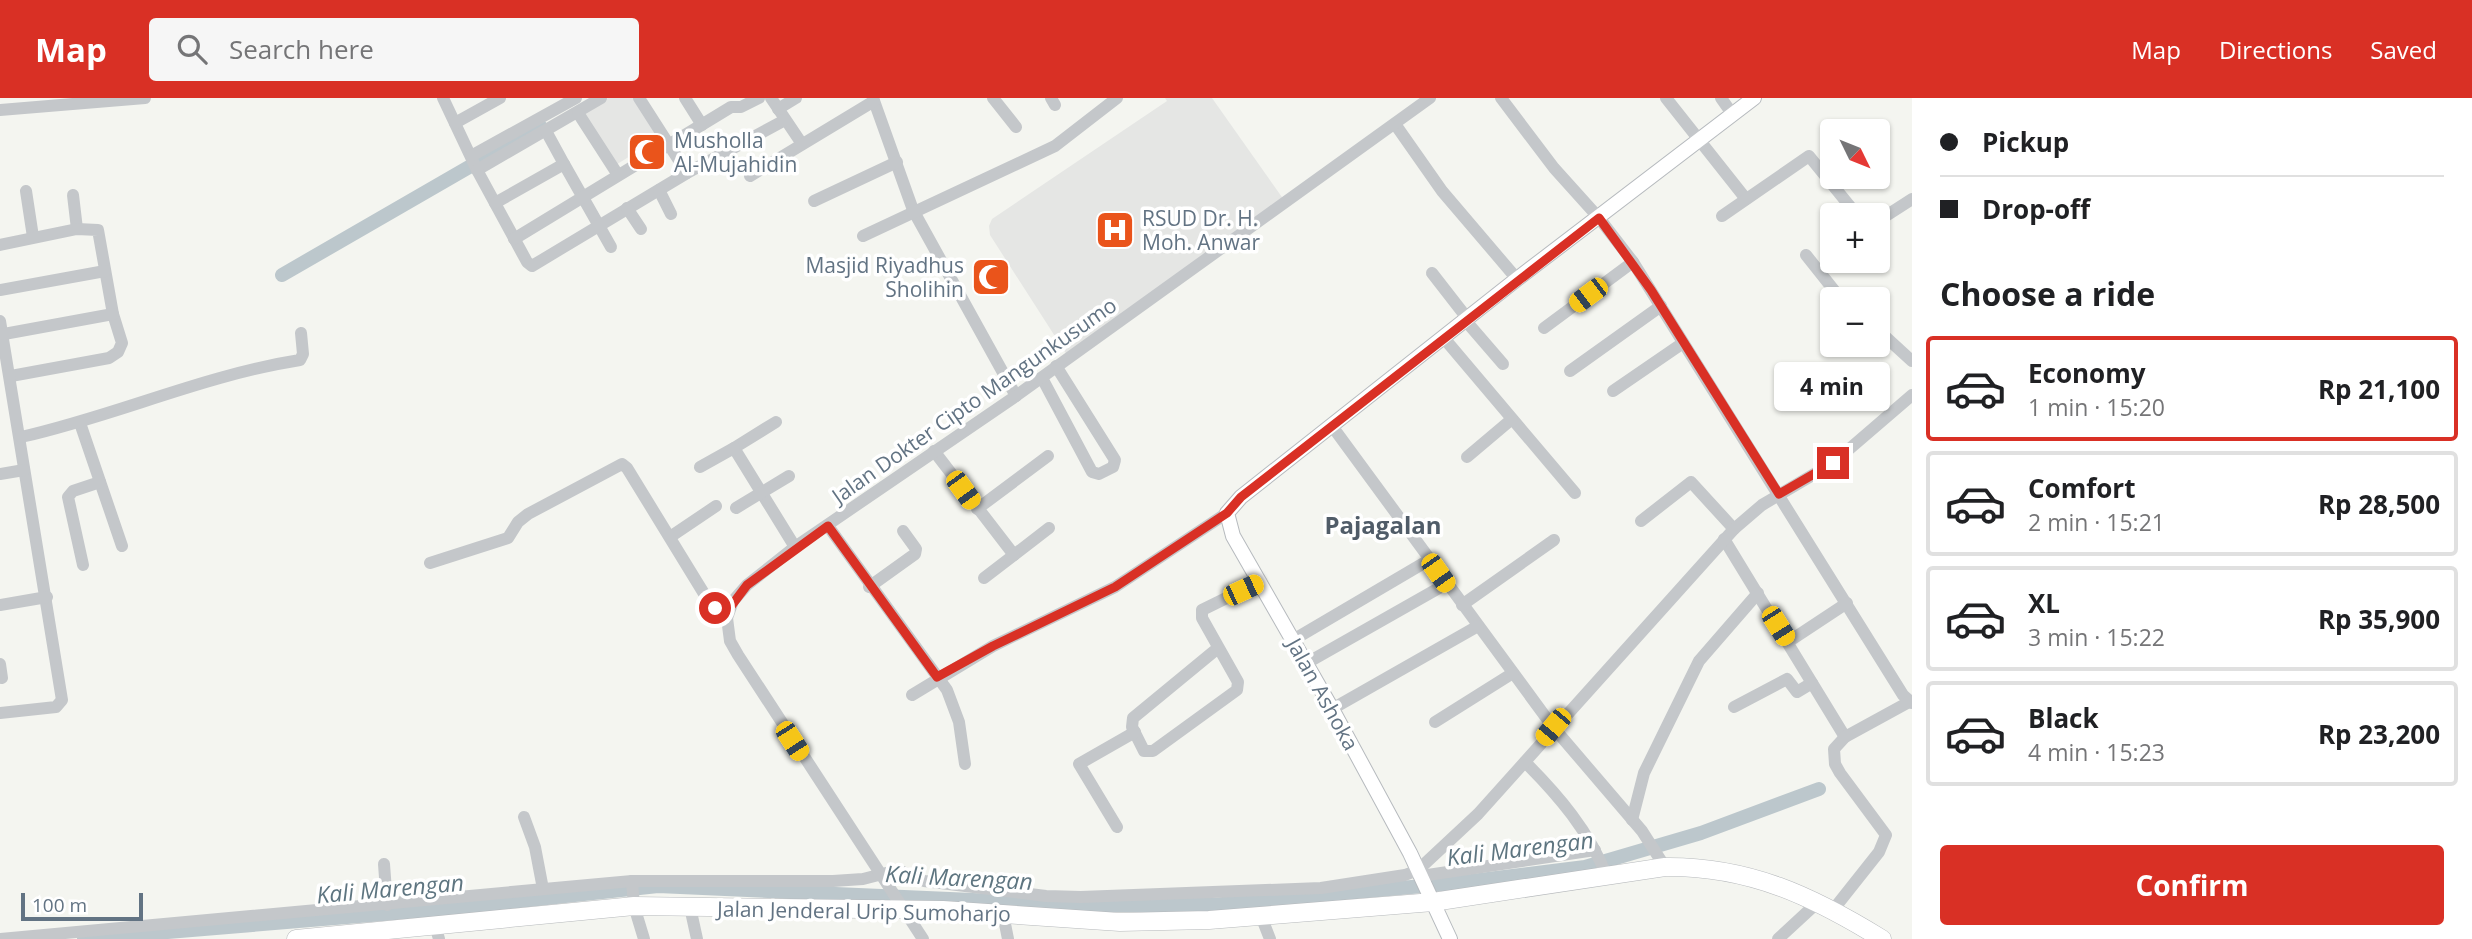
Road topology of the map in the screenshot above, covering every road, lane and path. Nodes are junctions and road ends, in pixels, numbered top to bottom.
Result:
1 (145, 98) edge
2 (443, 98) edge
3 (500, 98) edge
4 (576, 98) edge
5 (601, 98) edge
6 (639, 98) edge
7 (685, 98) edge
8 (759, 98) edge
9 (796, 98) edge
10 (993, 98) edge
11 (1117, 98) edge
12 (1430, 98) edge
13 (1501, 98) edge
14 (1666, 98) edge
15 (1720, 98) edge
16 (1754, 98) edge
17 (874, 99) edge
18 (729, 103) edge
19 (778, 109) edge
20 (0, 110) edge
21 (578, 113) junction
22 (1733, 115) junction
23 (455, 123) junction
24 (1395, 124) junction
25 (702, 125) junction
26 (1016, 127) dead end
27 (546, 131) junction
28 (1700, 141) junction
29 (669, 144) junction
30 (802, 144) junction
31 (897, 162) junction
32 (474, 164) junction
33 (564, 164) junction
34 (687, 173) junction
35 (618, 175) junction
36 (750, 176) dead end
37 (659, 190) junction
38 (26, 191) dead end
39 (72, 195) dead end
40 (583, 196) junction
41 (1746, 199) junction
42 (1912, 199) edge
43 (814, 201) dead end
44 (495, 203) junction
45 (1847, 203) edge
46 (627, 208) junction
47 (913, 210) junction
48 (1890, 213) edge
49 (671, 214) dead end
50 (1722, 216) dead end
51 (1599, 218) junction
52 (600, 225) junction
53 (77, 229) junction
54 (641, 229) dead end
55 (863, 236) dead end
56 (33, 237) junction
57 (514, 239) junction
58 (0, 245) edge
59 (611, 247) dead end
60 (1806, 256) dead end
61 (1633, 262) junction
62 (105, 271) junction
63 (1432, 272) dead end
64 (1517, 279) junction
65 (1831, 287) edge
66 (0, 290) edge
67 (1661, 306) junction
68 (113, 314) junction
69 (1466, 319) junction
70 (2, 328) edge
71 (1544, 328) dead end
72 (301, 333) dead end
73 (1443, 337) junction
74 (1890, 341) edge
75 (1683, 342) junction
76 (1912, 361) edge
77 (1503, 364) dead end
78 (1056, 366) junction
79 (1570, 371) dead end
80 (11, 376) junction
81 (1042, 377) junction
82 (1613, 391) dead end
83 (1912, 395) edge
84 (1016, 396) junction
85 (1512, 419) junction
86 (776, 422) dead end
87 (80, 423) junction
88 (1332, 426) junction
89 (20, 437) junction
90 (734, 448) junction
91 (934, 452) junction
92 (1048, 456) dead end
93 (1467, 457) dead end
94 (700, 467) dead end
95 (24, 470) junction
96 (0, 474) edge
97 (789, 476) dead end
98 (100, 482) junction
99 (1575, 493) dead end
100 (761, 494) junction
101 (1779, 494) junction
102 (716, 506) dead end
103 (736, 508) dead end
104 (977, 509) junction
105 (1227, 513) junction
106 (1641, 522) dead end
107 (828, 526) junction
108 (1049, 528) dead end
109 (1734, 529) junction
110 (903, 531) dead end
111 (670, 537) junction
112 (1724, 539) junction
113 (1554, 540) dead end
114 (122, 546) dead end
115 (795, 547) junction
116 (1014, 555) junction
117 (1429, 560) junction
118 (430, 563) dead end
119 (83, 565) dead end
120 (984, 578) dead end
121 (1261, 581) junction
122 (1446, 584) junction
123 (869, 587) junction
124 (1758, 593) junction
125 (47, 597) junction
126 (1847, 603) junction
127 (0, 605) edge
128 (1462, 605) junction
129 (729, 609) junction
130 (1478, 626) junction
131 (1293, 640) junction
132 (1788, 642) junction
133 (1218, 648) junction
134 (0, 664) edge
135 (1305, 664) junction
136 (1513, 673) junction
137 (937, 677) junction
138 (2, 678) dead end
139 (1812, 682) junction
140 (912, 695) dead end
141 (1911, 703) edge
142 (1734, 707) dead end
143 (1332, 709) junction
144 (0, 713) edge
145 (1435, 722) dead end
146 (1553, 727) junction
147 (1135, 732) junction
148 (1845, 737) junction
149 (1525, 762) junction
150 (965, 764) dead end
151 (524, 817) dead end
152 (1632, 820) junction
153 (1116, 827) dead end
154 (1595, 850) junction
155 (1662, 861) junction
156 (384, 864) dead end
157 (1605, 872) junction
158 (1419, 873) junction
159 (883, 877) junction
160 (543, 889) junction
161 (633, 893) junction
162 (1431, 898) junction
163 (900, 904) junction
164 (387, 905) junction
165 (1825, 906) junction
166 (690, 907) junction
167 (1003, 914) junction
168 (1261, 916) junction
169 (437, 932) edge
170 (364, 936) edge
171 (0, 939) edge
172 (296, 939) edge
173 (644, 939) edge
174 (697, 939) edge
175 (922, 939) edge
176 (1008, 939) edge
177 (1270, 939) edge
178 (1450, 939) edge
179 (1778, 939) edge
180 (1882, 939) edge

1 - 20 street
2 - 23 street
3 - 23 street
4 - 32 street
5 - 21 street
6 - 29 street
7 - 25 street
8 - 18 street
9 - 19 street
10 - 26 street
11 - 47 street
12 - 24 street, Jalan Dokter Cipto Mangunkusumo
13 - 51 street
14 - 28 street
15 - 22 street
16 - 22 main road
17 - 30 street
17 - 31 street
18 - 25 street
19 - 30 street
19 - 34 street
21 - 27 street
21 - 35 street
22 - 28 main road
23 - 32 street
24 - 64 street
24 - 78 street, Jalan Dokter Cipto Mangunkusumo
25 - 29 street
27 - 32 street
27 - 33 street
28 - 41 street
28 - 51 main road
29 - 34 street
29 - 35 street
30 - 36 street
31 - 43 street
31 - 47 street
32 - 44 street
33 - 40 street
33 - 44 street
34 - 37 street
35 - 40 street
37 - 46 street
37 - 49 street
38 - 56 street
39 - 53 street
40 - 52 street
40 - 57 street
41 - 45 street
41 - 50 street
42 - 48 street
44 - 57 street
46 - 52 street
46 - 54 street
47 - 55 street
47 - 84 street
51 - 61 street
51 - 64 main road
52 - 57 street
52 - 59 street
53 - 56 street
53 - 62 street
56 - 58 street
60 - 65 street
61 - 67 street
61 - 71 street
62 - 66 street
62 - 68 street
63 - 69 street
64 - 69 main road
67 - 75 street
67 - 79 street
68 - 70 street
68 - 80 street
69 - 73 main road
69 - 77 street
70 - 80 street
72 - 87 street
73 - 85 street
73 - 88 main road
74 - 76 street
75 - 82 street
75 - 101 street
78 - 81 street, Jalan Dokter Cipto Mangunkusumo
78 - 81 street
80 - 89 street
81 - 84 street, Jalan Dokter Cipto Mangunkusumo
83 - 101 street
84 - 91 street, Jalan Dokter Cipto Mangunkusumo
85 - 93 street
85 - 99 street
86 - 90 street
87 - 89 street
87 - 98 street
88 - 105 main road
88 - 117 street
89 - 95 street
90 - 94 street
90 - 100 street
91 - 104 street
91 - 107 street, Jalan Dokter Cipto Mangunkusumo
92 - 104 street
95 - 96 street
95 - 125 street
97 - 100 street
98 - 114 street
98 - 119 street
100 - 103 street
100 - 115 street
101 - 109 street
101 - 126 street
102 - 111 street
104 - 116 street
105 - 121 main road, Jalan Ashoka
105 - 137 street
106 - 109 street
107 - 115 street, Jalan Dokter Cipto Mangunkusumo
107 - 123 street
108 - 116 street
109 - 112 street
110 - 123 street
111 - 118 street
111 - 129 street
112 - 124 street
112 - 146 street
113 - 128 street
115 - 129 street, Jalan Dokter Cipto Mangunkusumo
116 - 120 street
117 - 122 street
117 - 131 street
121 - 131 main road, Jalan Ashoka
121 - 133 street
122 - 128 street
122 - 135 street
123 - 137 street
124 - 132 street
124 - 152 street
125 - 127 street
125 - 144 street
126 - 132 street
126 - 141 street
128 - 130 street
129 - 159 street
130 - 136 street
130 - 143 street
131 - 135 main road, Jalan Ashoka
132 - 139 street
133 - 147 street
133 - 147 street
134 - 138 street
135 - 143 main road, Jalan Ashoka
136 - 145 street
136 - 146 street
137 - 140 street
137 - 150 street
139 - 142 street
139 - 148 street
141 - 148 street
143 - 158 main road, Jalan Ashoka
146 - 149 street
146 - 152 street
147 - 153 street
148 - 165 street
149 - 154 street
149 - 158 street
151 - 160 street
152 - 155 street
154 - 157 street
154 - 158 street
155 - 157 highway, Jalan Jenderal Urip Sumoharjo
155 - 165 highway, Jalan Jenderal Urip Sumoharjo
156 - 164 street
157 - 162 highway, Jalan Jenderal Urip Sumoharjo
158 - 159 street
158 - 162 main road, Jalan Ashoka
159 - 161 street
159 - 163 street
160 - 161 street
160 - 164 street
161 - 166 highway, Jalan Jenderal Urip Sumoharjo
161 - 169 highway, Jalan Jenderal Urip Sumoharjo
161 - 173 street
162 - 168 highway, Jalan Jenderal Urip Sumoharjo
162 - 178 main road, Jalan Ashoka
163 - 166 highway, Jalan Jenderal Urip Sumoharjo
163 - 167 highway, Jalan Jenderal Urip Sumoharjo
163 - 175 street
164 - 171 street
165 - 179 street
165 - 180 highway, Jalan Jenderal Urip Sumoharjo
166 - 174 street
167 - 168 highway, Jalan Jenderal Urip Sumoharjo
167 - 176 street
168 - 177 street
169 - 170 highway, Jalan Jenderal Urip Sumoharjo
170 - 172 highway, Jalan Jenderal Urip Sumoharjo

